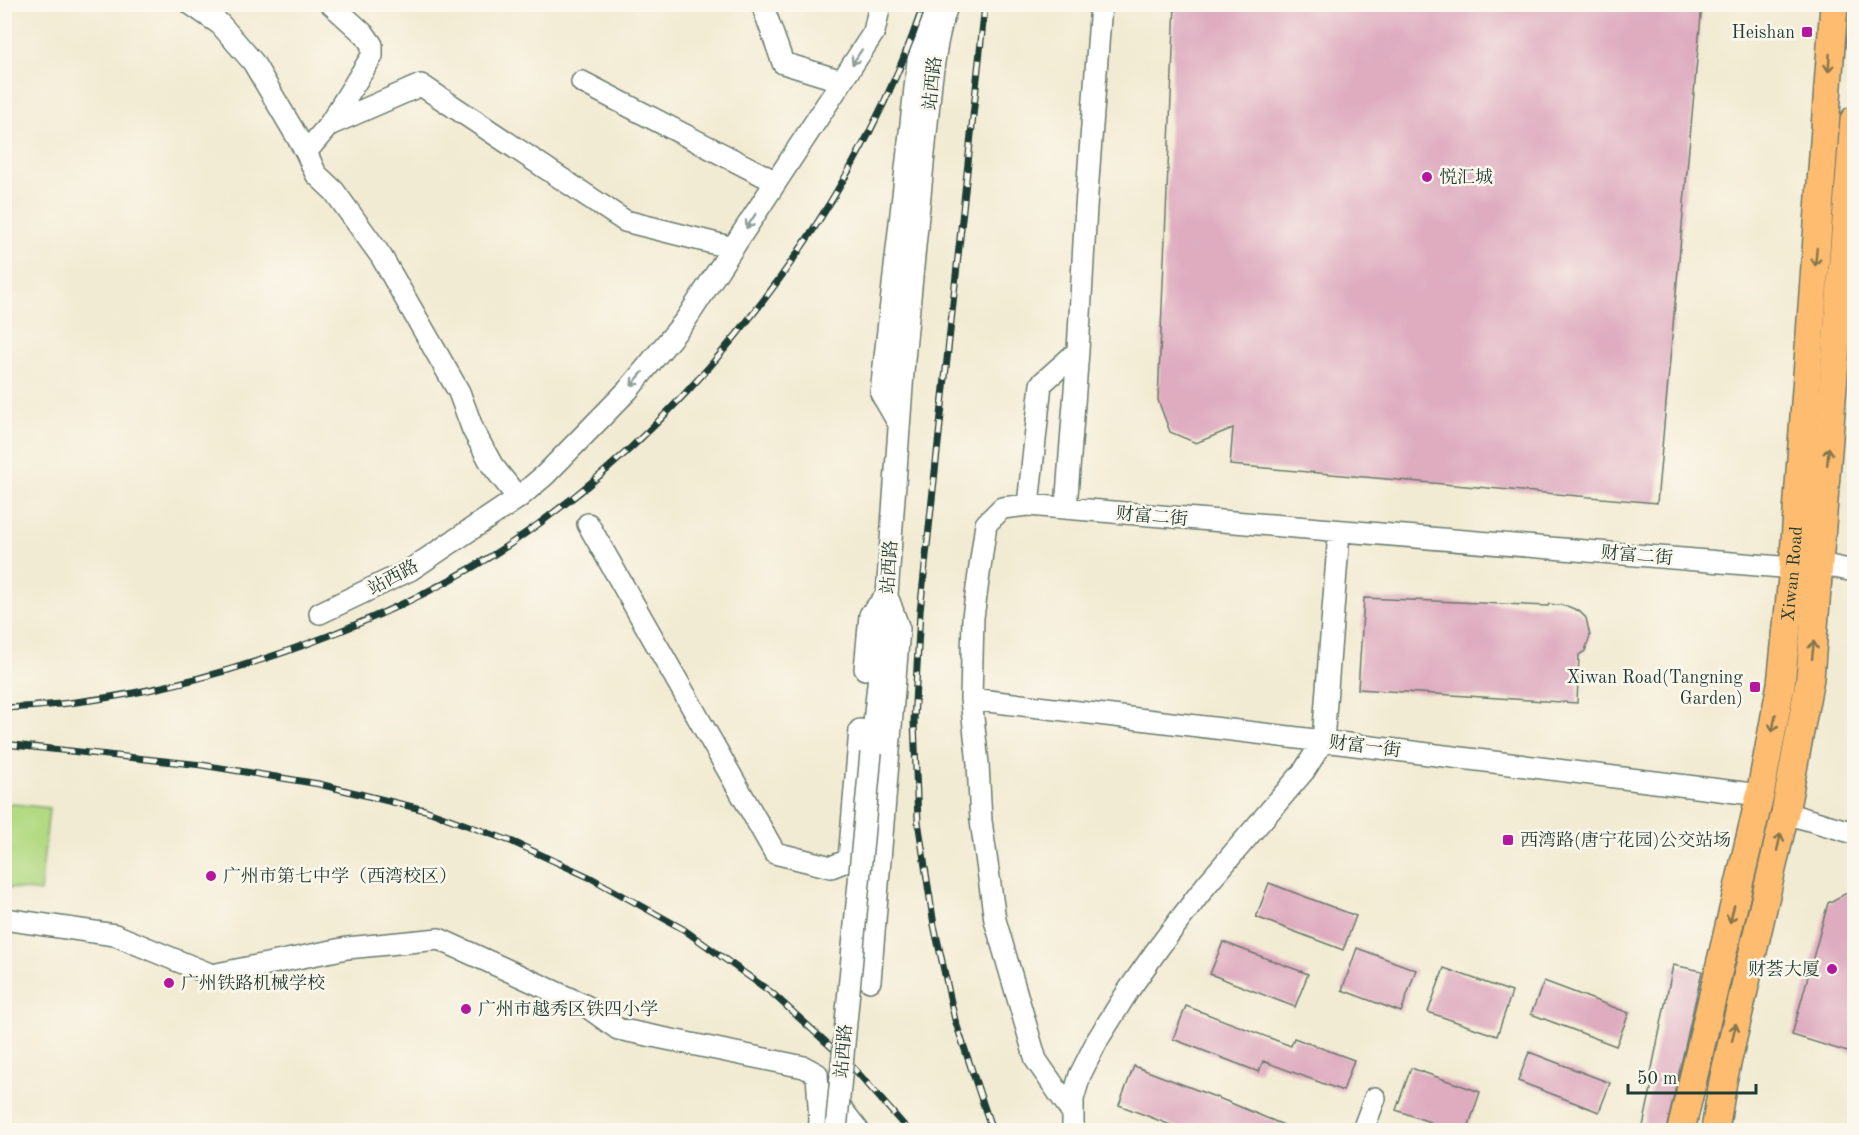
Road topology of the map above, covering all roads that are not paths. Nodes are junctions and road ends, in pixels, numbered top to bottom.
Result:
1 (191, 4) edge
2 (331, 4) edge
3 (762, 4) edge
4 (880, 4) edge
5 (934, 4) edge
6 (948, 4) edge
7 (1101, 4) edge
8 (1834, 4) edge
9 (842, 81) junction
10 (582, 82) dead end
11 (1854, 120) edge
12 (329, 125) junction
13 (306, 152) junction
14 (1852, 177) edge
15 (776, 182) junction
16 (733, 248) junction
17 (1078, 351) junction
18 (899, 424) junction
19 (518, 498) junction
20 (1028, 505) junction
21 (1065, 508) junction
22 (588, 524) dead end
23 (1339, 532) junction
24 (1820, 564) junction
25 (1793, 568) junction
26 (1854, 571) edge
27 (887, 595) junction
28 (320, 613) dead end
29 (971, 699) junction
30 (1323, 741) junction
31 (1760, 795) junction
32 (1785, 813) junction
33 (1854, 833) edge
34 (4, 919) edge
35 (870, 981) dead end
36 (817, 1097) junction
37 (1375, 1098) dead end
38 (838, 1106) junction
39 (1072, 1121) edge
40 (819, 1131) edge
41 (838, 1131) edge
42 (858, 1131) edge
43 (1363, 1131) edge
44 (1681, 1131) edge
45 (1715, 1131) edge

1 - 13 street
2 - 12 street
3 - 9 street
4 -> 9 street, 站西路
5 - 18 street
6 - 18 street, 站西路
7 - 17 street
8 -> 25 main road, Xiwan Road
9 - 15 street, 站西路
10 - 15 street
11 - 14 main road, Xiwan Road
12 - 13 street
12 - 16 street
13 - 19 street
24 -> 14 main road, Xiwan Road
15 -> 16 street, 站西路
16 -> 19 street, 站西路
17 - 20 street
17 - 21 street
18 - 27 street, 站西路
19 - 28 street, 站西路
20 - 21 street, 财富二街
20 - 29 street, 财富二街
21 - 23 street, 财富二街
22 - 27 street
23 - 25 street, 财富二街
23 - 30 street
24 - 26 street
32 -> 24 main road, Xiwan Road
25 -> 31 main road, Xiwan Road
27 - 35 street
27 - 38 street, 站西路, bridge
29 - 30 street, 财富一街
29 - 39 street, 财富二街
30 - 31 street, 财富一街
30 - 39 street
31 -> 44 main road, Xiwan Road
32 - 33 street
45 -> 32 main road, Xiwan Road
34 - 36 street
36 - 40 street
36 - 41 street
37 - 43 street
38 - 41 street, 站西路, bridge
38 - 42 street

